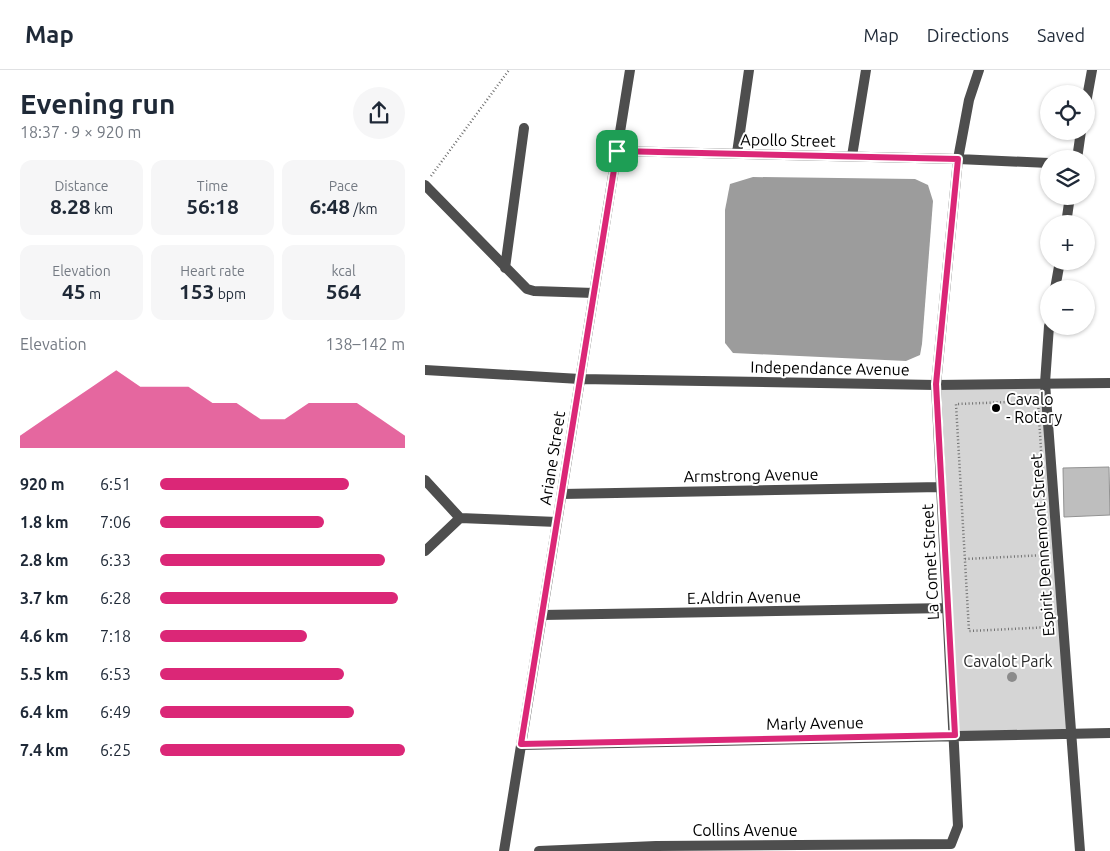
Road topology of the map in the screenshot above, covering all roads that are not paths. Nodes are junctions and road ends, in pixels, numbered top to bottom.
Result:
1 (630, 70) edge
2 (749, 70) edge
3 (866, 70) edge
4 (979, 70) edge
5 (1092, 70) edge
6 (1089, 85) edge
7 (525, 128) dead end
8 (617, 151) junction
9 (737, 153) junction
10 (852, 156) junction
11 (958, 159) junction
12 (1040, 163) edge
13 (426, 186) edge
14 (505, 268) junction
15 (594, 293) junction
16 (1048, 335) edge
17 (425, 370) edge
18 (580, 379) junction
19 (1045, 382) junction
20 (1110, 383) edge
21 (936, 384) junction
22 (425, 480) edge
23 (941, 487) junction
24 (562, 494) junction
25 (460, 518) junction
26 (557, 522) junction
27 (425, 551) edge
28 (948, 608) junction
29 (542, 615) junction
30 (1110, 733) edge
31 (1070, 734) junction
32 (955, 735) junction
33 (521, 744) junction
34 (951, 844) joint
35 (656, 848) edge
36 (849, 848) edge
37 (504, 851) edge
38 (539, 851) edge
39 (1080, 851) edge

1 - 8 street, Ariane Street
2 - 9 street
3 - 10 street
4 - 11 street, La Comet Street
5 - 6 street
7 - 14 street
8 - 9 street, Apollo Street
8 - 15 street, Ariane Street
9 - 10 street, Apollo Street
10 - 11 street, Apollo Street
11 - 12 street, Apollo Street
11 - 21 street, La Comet Street
13 - 14 street
14 - 15 street
15 - 18 street, Ariane Street
16 - 19 street, Espirit Dennemont Street
17 - 18 street, Independance Avenue
18 - 21 street, Independance Avenue
18 - 24 street, Ariane Street
19 - 20 street, Independance Avenue
19 - 21 street, Independance Avenue
19 - 31 street, Espirit Dennemont Street
21 - 23 street, La Comet Street
22 - 25 street
23 - 24 street, Armstrong Avenue
23 - 28 street, La Comet Street
24 - 26 street, Ariane Street
25 - 26 street
25 - 27 street
26 - 29 street, Ariane Street
28 - 29 street, E.Aldrin Avenue
28 - 32 street, La Comet Street
29 - 33 street, Ariane Street
30 - 31 street, Marly Avenue
31 - 32 street, Marly Avenue
31 - 39 street, Espirit Dennemont Street
32 - 33 street, Marly Avenue
32 - 34 street, La Comet Street
33 - 37 street, Ariane Street
34 - 36 street, Collins Avenue
35 - 36 street, Collins Avenue
35 - 38 street, Collins Avenue

